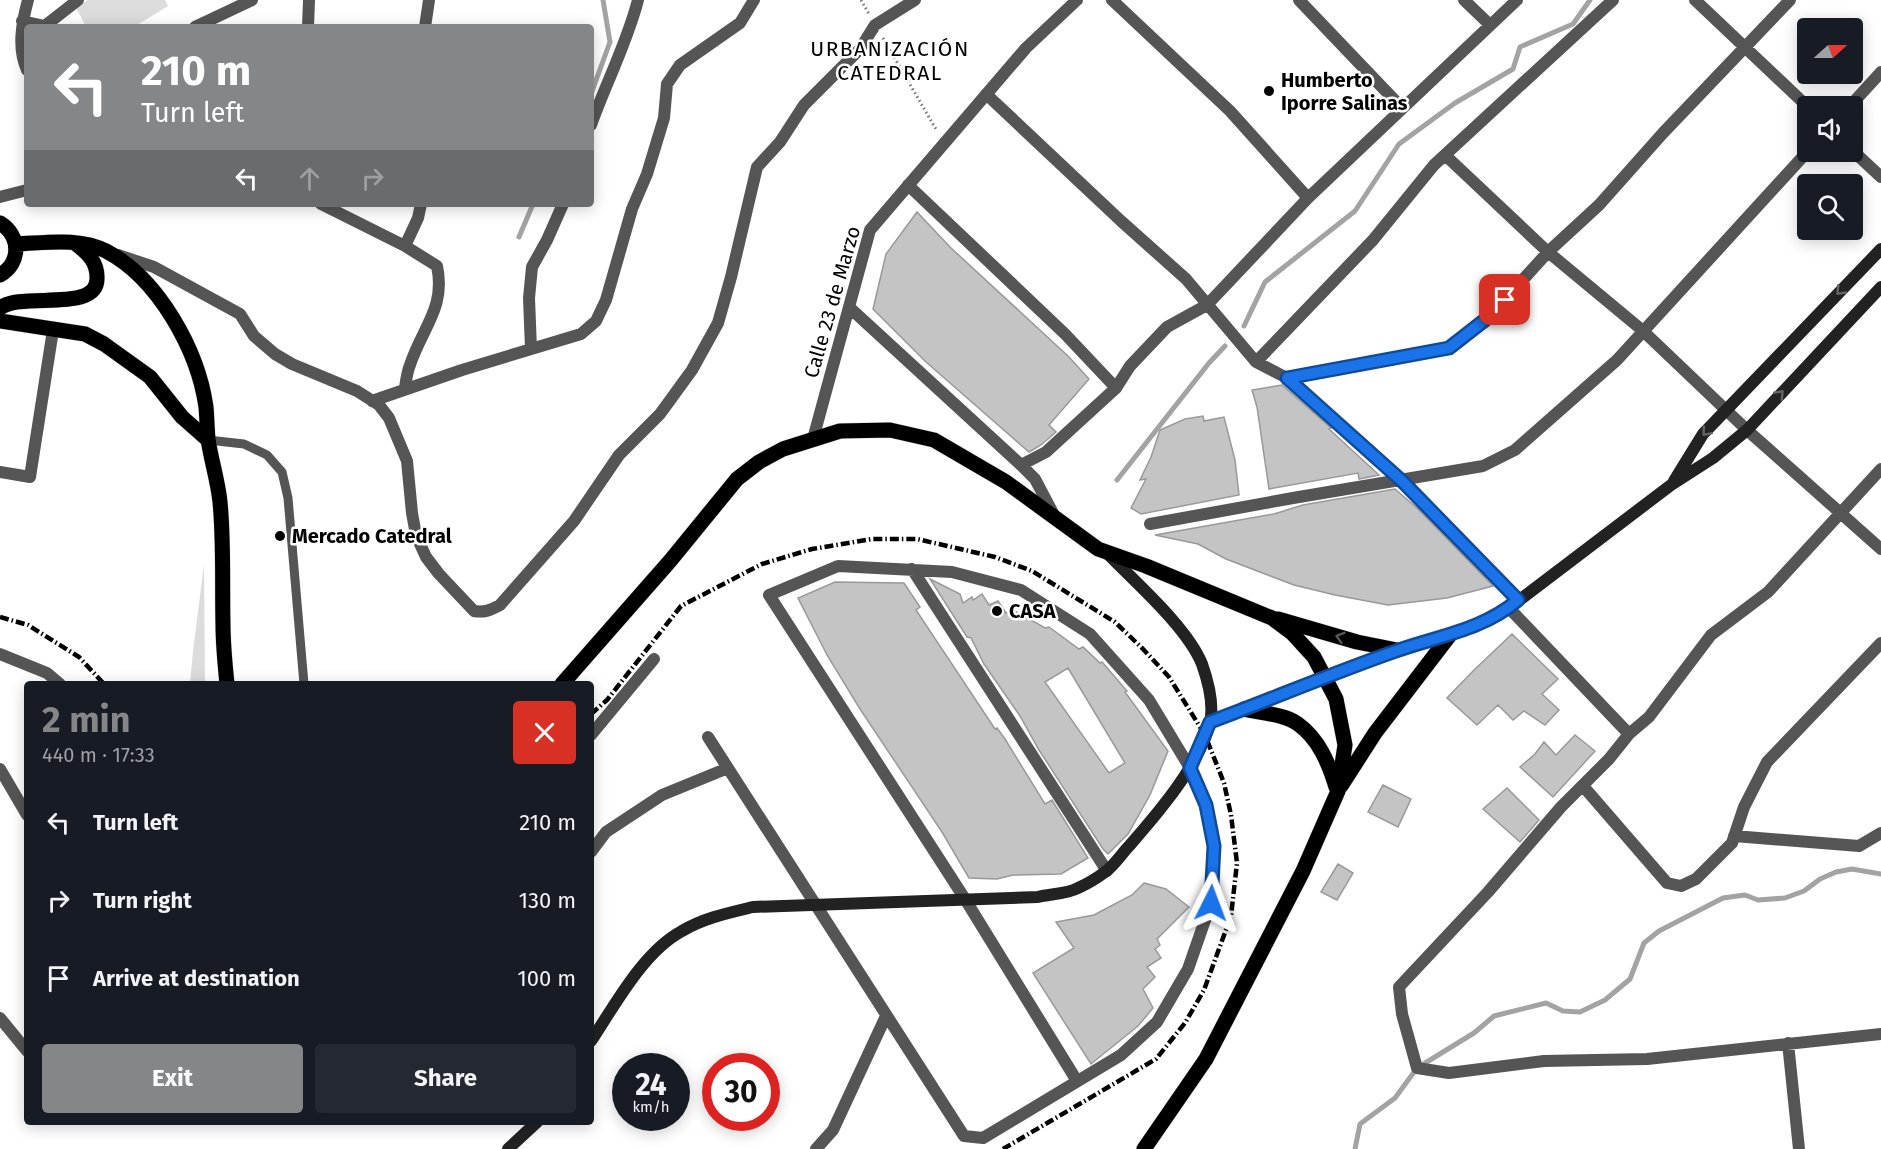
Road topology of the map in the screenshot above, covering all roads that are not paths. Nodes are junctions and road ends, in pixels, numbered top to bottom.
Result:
1 (28, 0) edge
2 (78, 0) edge
3 (252, 0) edge
4 (309, 0) edge
5 (429, 0) edge
6 (638, 0) edge
7 (754, 0) edge
8 (915, 0) edge
9 (1077, 0) edge
10 (1112, 0) edge
11 (1299, 0) edge
12 (1464, 0) edge
13 (1516, 0) edge
14 (1613, 0) edge
15 (1695, 0) edge
16 (1790, 0) edge
17 (22, 21) junction
18 (38, 24) edge
19 (50, 24) edge
20 (201, 24) edge
21 (308, 24) edge
22 (425, 24) edge
23 (1490, 25) junction
24 (1744, 48) junction
25 (24, 58) edge
26 (1881, 72) edge
27 (986, 94) junction
28 (1859, 96) edge
29 (1797, 97) edge
30 (1402, 108) junction
31 (594, 116) edge
32 (1445, 155) junction
33 (1863, 160) edge
34 (1798, 162) edge
35 (1881, 177) edge
36 (908, 185) junction
37 (24, 191) edge
38 (0, 198) edge
39 (1308, 198) junction
40 (327, 207) edge
41 (420, 207) edge
42 (562, 207) edge
43 (0, 223) edge
44 (74, 242) junction
45 (16, 244) junction
46 (405, 246) junction
47 (1881, 249) edge
48 (105, 250) junction
49 (1548, 252) junction
50 (0, 275) edge
51 (1881, 287) edge
52 (1207, 305) junction
53 (850, 308) junction
54 (0, 309) edge
55 (0, 321) edge
56 (53, 330) junction
57 (1642, 330) junction
58 (531, 349) junction
59 (1256, 362) junction
60 (1287, 378) junction
61 (405, 388) junction
62 (1116, 388) junction
63 (372, 401) junction
64 (1726, 410) junction
65 (1747, 430) junction
66 (813, 439) junction
67 (208, 440) junction
68 (1021, 465) junction
69 (1881, 469) edge
70 (0, 472) edge
71 (1402, 481) junction
72 (1671, 485) junction
73 (1840, 512) junction
74 (1054, 515) junction
75 (1150, 524) dead end
76 (1098, 549) junction
77 (1881, 549) edge
78 (912, 569) junction
79 (1514, 604) junction
80 (1272, 618) junction
81 (1450, 635) junction
82 (1881, 644) edge
83 (1397, 650) junction
84 (0, 654) edge
85 (654, 659) dead end
86 (1326, 676) junction
87 (56, 681) edge
88 (227, 681) edge
89 (304, 681) edge
90 (565, 681) edge
91 (1244, 709) junction
92 (1210, 722) junction
93 (594, 731) edge
94 (1629, 734) junction
95 (708, 737) dead end
96 (728, 768) junction
97 (1190, 768) junction
98 (0, 769) edge
99 (1583, 786) junction
100 (1338, 791) junction
101 (24, 810) edge
102 (1881, 833) edge
103 (1734, 836) junction
104 (594, 848) edge
105 (1107, 871) junction
106 (965, 899) junction
107 (815, 905) junction
108 (886, 1016) junction
109 (0, 1018) edge
110 (1881, 1034) edge
111 (594, 1037) edge
112 (1788, 1043) junction
113 (24, 1047) edge
114 (1077, 1081) junction
115 (534, 1125) edge
116 (508, 1149) edge
117 (816, 1149) edge
118 (1144, 1149) edge
119 (1799, 1149) edge

1 - 17 street
2 - 19 street
3 - 20 street
4 - 21 street
5 - 22 street
6 - 31 street
7 - 58 street
8 - 63 street
9 - 27 street, Calle 23 de Marzo
10 - 39 street
11 - 30 street
12 - 23 street
13 - 23 street
14 - 32 street
15 - 24 street
16 - 24 street
17 - 18 street
17 - 25 street
23 - 30 street
24 - 29 street
24 - 49 street
26 - 28 street
27 - 36 street, Calle 23 de Marzo
27 - 52 street
30 - 39 street
32 - 49 street
32 - 59 street
33 - 35 street
34 - 57 street
36 - 53 street, Calle 23 de Marzo
36 - 62 street
37 - 38 street
39 - 52 street
40 - 46 street
41 - 46 street
42 - 58 street
43 - 45 main road
44 - 45 main road
44 - 48 main road
44 - 54 main road
45 - 50 main road
46 - 61 street
47 -> 64 main road
48 - 63 street
48 - 67 main road
49 - 57 street
49 - 60 street
65 -> 51 main road
52 - 59 street
52 - 62 street
53 - 66 street, Calle 23 de Marzo
53 - 68 street
55 - 56 main road
56 - 67 main road
56 - 70 street
57 - 64 street
57 - 71 street
58 - 61 street
59 - 60 street
60 - 71 street
61 - 63 street
62 - 68 street
64 - 65 street
64 -> 72 main road
65 - 72 main road
65 - 73 street
66 - 74 main road
66 - 90 main road
67 - 88 main road
67 - 89 lane
68 - 74 street
69 - 73 street
71 - 75 street
71 - 79 street
72 - 79 main road
73 - 77 street
73 - 94 street
74 - 76 main road
76 - 80 main road
76 - 92 main road
78 - 97 street
78 - 105 street
78 - 106 street
79 - 81 main road
79 - 94 street
83 -> 80 main road
80 - 86 main road
81 - 83 main road
81 - 100 main road
82 - 103 street
83 - 86 main road
84 - 87 street
85 - 93 street
86 - 91 main road
86 - 100 main road
91 - 92 main road
91 - 100 main road
92 - 97 main road
94 - 99 street
95 - 96 street
96 - 104 street
96 - 107 street
97 - 105 main road
97 - 114 street
98 - 101 street
99 - 103 street
99 - 112 street
100 - 118 main road
102 - 103 street
105 - 106 main road
106 - 107 main road
106 - 114 street
107 - 108 street
107 - 111 main road
108 - 114 street
108 - 117 street
109 - 113 street
110 - 112 street
112 - 119 street
115 - 116 main road

